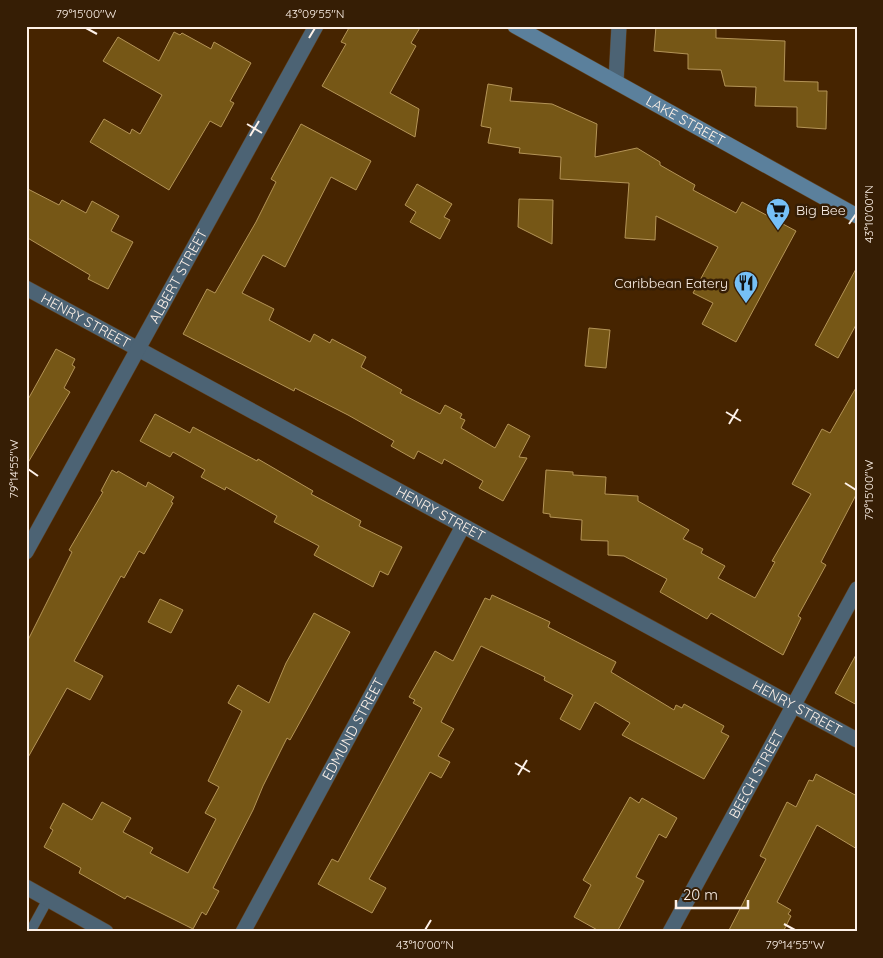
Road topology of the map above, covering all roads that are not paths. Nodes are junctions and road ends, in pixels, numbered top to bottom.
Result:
1 (316, 26) edge
2 (515, 26) edge
3 (619, 26) edge
4 (616, 82) junction
5 (857, 215) edge
6 (26, 288) edge
7 (138, 349) junction
8 (463, 526) junction
9 (26, 552) edge
10 (857, 588) edge
11 (792, 705) junction
12 (857, 740) edge
13 (26, 887) edge
14 (48, 899) junction
15 (30, 932) edge
16 (106, 932) edge
17 (243, 932) edge
18 (670, 932) edge

1 - 7 street, ALBERT STREET
2 - 4 main road, LAKE STREET
3 - 4 street
4 - 5 main road, LAKE STREET
6 - 7 street, HENRY STREET
7 - 8 street, HENRY STREET
7 - 9 street, ALBERT STREET
8 - 11 street, HENRY STREET
8 - 17 street, EDMUND STREET
10 - 11 street, BEECH STREET
11 - 12 street, HENRY STREET
11 - 18 street, BEECH STREET
13 - 14 street
14 - 15 lane
14 - 16 street

